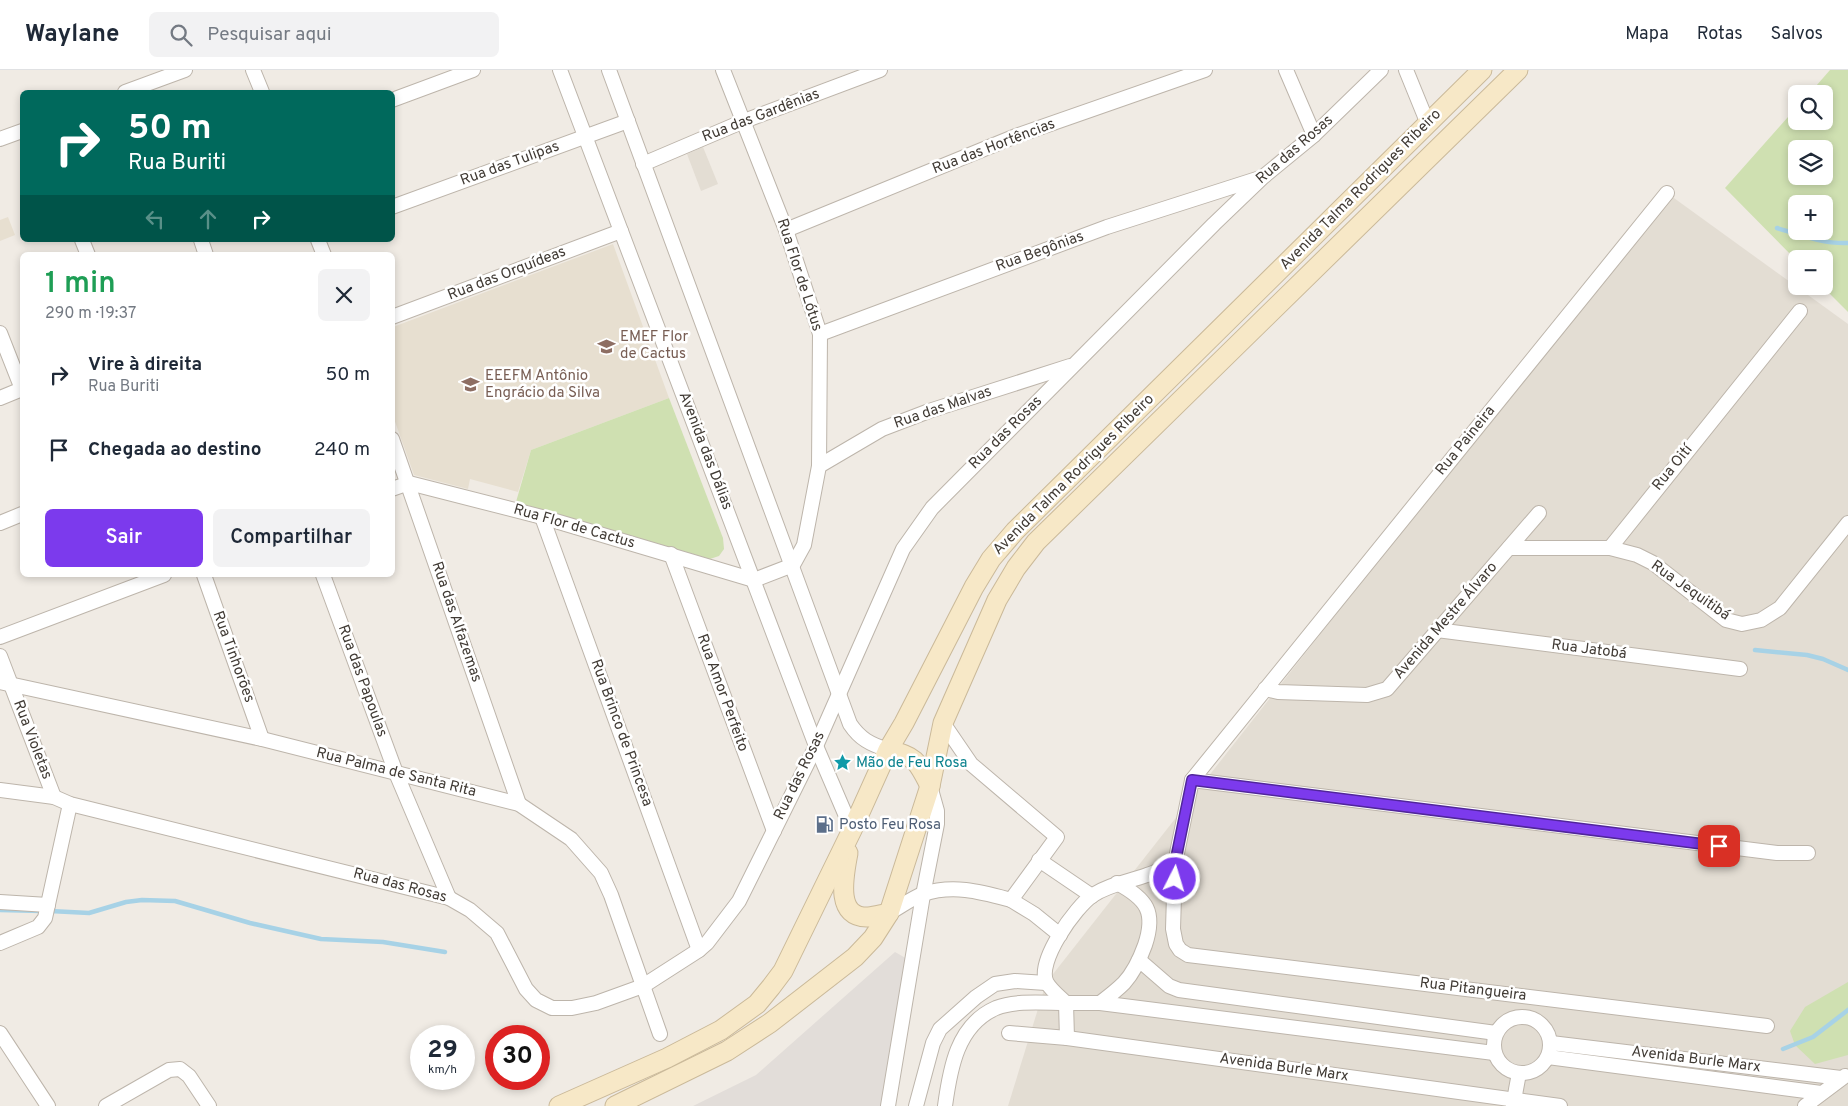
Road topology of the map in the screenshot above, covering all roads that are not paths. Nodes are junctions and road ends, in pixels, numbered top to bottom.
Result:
1 (186, 70) edge
2 (253, 70) edge
3 (473, 70) edge
4 (560, 70) edge
5 (609, 70) edge
6 (723, 70) edge
7 (880, 70) edge
8 (1205, 70) edge
9 (1286, 70) edge
10 (1381, 70) edge
11 (1406, 70) edge
12 (1482, 70) edge
13 (1518, 70) edge
14 (144, 89) edge
15 (261, 90) edge
16 (395, 99) edge
17 (628, 121) junction
18 (744, 121) junction
19 (1428, 124) junction
20 (20, 132) edge
21 (1314, 135) junction
22 (585, 136) junction
23 (0, 139) edge
24 (643, 164) junction
25 (1263, 177) junction
26 (1667, 193) dead end
27 (395, 206) edge
28 (786, 230) junction
29 (621, 231) junction
30 (1800, 310) dead end
31 (395, 316) edge
32 (0, 334) edge
33 (820, 334) junction
34 (1073, 365) junction
35 (20, 384) edge
36 (20, 390) edge
37 (0, 398) edge
38 (395, 447) edge
39 (819, 466) junction
40 (409, 483) junction
41 (395, 488) edge
42 (1539, 513) dead end
43 (20, 515) edge
44 (542, 517) junction
45 (0, 523) edge
46 (1848, 523) edge
47 (1509, 548) junction
48 (1610, 548) junction
49 (671, 554) junction
50 (793, 565) junction
51 (159, 577) edge
52 (205, 577) edge
53 (323, 577) edge
54 (754, 580) junction
55 (1437, 630) junction
56 (0, 636) edge
57 (0, 656) edge
58 (1740, 669) dead end
59 (5, 682) edge
60 (1265, 689) junction
61 (839, 692) junction
62 (943, 723) junction
63 (262, 738) junction
64 (816, 746) junction
65 (888, 750) junction
66 (396, 773) junction
67 (1192, 780) junction
68 (930, 786) junction
69 (0, 790) edge
70 (54, 797) junction
71 (70, 804) junction
72 (519, 804) junction
73 (852, 830) junction
74 (774, 831) junction
75 (1808, 853) dead end
76 (1039, 860) junction
77 (1175, 863) junction
78 (1147, 876) junction
79 (1117, 883) junction
80 (923, 894) junction
81 (1092, 896) junction
82 (449, 898) junction
83 (1011, 900) junction
84 (0, 902) edge
85 (1143, 902) junction
86 (47, 910) junction
87 (889, 913) junction
88 (1060, 935) junction
89 (0, 943) edge
90 (699, 950) junction
91 (1139, 960) junction
92 (1046, 983) junction
93 (643, 986) junction
94 (1530, 998) junction
95 (1066, 1003) junction
96 (1100, 1003) junction
97 (1528, 1017) junction
98 (1767, 1026) dead end
99 (0, 1033) edge
100 (1009, 1033) dead end
101 (1496, 1033) junction
102 (660, 1034) dead end
103 (1067, 1038) junction
104 (1551, 1043) junction
105 (1494, 1053) junction
106 (1548, 1057) junction
107 (1519, 1073) junction
108 (1844, 1077) edge
109 (1821, 1093) junction
110 (1513, 1103) edge
111 (48, 1106) edge
112 (106, 1106) edge
113 (208, 1106) edge
114 (559, 1106) edge
115 (615, 1106) edge
116 (888, 1106) edge
117 (916, 1106) edge
118 (945, 1106) edge
119 (1560, 1106) edge
120 (1805, 1106) edge

1 - 14 street
2 - 15 street
3 - 16 street
4 - 22 street, Avenida das Dálias
5 - 17 street
6 - 18 street, Rua Flor de Lótus
7 - 18 street, Rua das Gardênias
8 - 28 street, Rua das Hortências
9 - 21 street
10 - 21 street, Rua das Rosas
11 - 19 street
12 - 19 main road, Avenida Talma Rodrigues Ribeiro
13 - 62 main road, Avenida Talma Rodrigues Ribeiro
17 - 22 street, Rua das Tulipas
17 - 24 street
18 - 24 street, Rua das Gardênias
18 - 28 street, Rua Flor de Lótus
19 - 65 main road, Avenida Talma Rodrigues Ribeiro
20 - 23 street
21 - 25 street, Rua das Rosas
22 - 27 street, Rua das Tulipas
22 - 29 street, Avenida das Dálias
24 - 50 street
25 - 33 street, Rua Begônias
25 - 34 street, Rua das Rosas
26 - 60 street, Rua Paineira
28 - 33 street, Rua Flor de Lótus
29 - 31 street, Rua das Orquídeas
29 - 54 street, Avenida das Dálias
30 - 48 street, Rua Oití
32 - 35 street
33 - 39 street, Rua Flor de Lótus
34 - 39 street, Rua das Malvas
34 - 61 street, Rua das Rosas
36 - 37 street
38 - 40 street, Rua das Alfazemas
39 - 50 street, Rua Flor de Lótus
40 - 41 street
40 - 44 street, Rua Flor de Cactus
40 - 72 street, Rua das Alfazemas
42 - 47 street, Avenida Mestre Álvaro
43 - 45 street
44 - 49 street, Rua Flor de Cactus
44 - 90 street, Rua Brinco de Princesa
46 - 48 street, Rua Jequitibá
47 - 48 street
47 - 55 street, Avenida Mestre Álvaro
49 - 54 street, Rua Flor de Cactus
49 - 74 street, Rua Amor Perfeito
50 - 54 street
50 - 61 street
51 - 56 street
52 - 63 street, Rua Tinhorões
53 - 66 street, Rua das Papoulas
54 - 64 street, Avenida das Dálias
55 - 58 street, Rua Jatobá
55 - 60 street, Avenida Mestre Álvaro
57 - 59 street, Rua Violetas
59 - 63 street, Rua Palma de Santa Rita
59 - 70 street, Rua Violetas
60 - 67 street
61 - 64 street, Rua das Rosas
61 - 65 street
62 - 68 main road, Avenida Talma Rodrigues Ribeiro
62 - 76 street
63 - 66 street, Rua Palma de Santa Rita
64 - 73 street, Avenida das Dálias
64 - 74 street, Rua das Rosas
65 - 68 main road
65 - 73 main road, Avenida Talma Rodrigues Ribeiro
66 - 72 street, Rua Palma de Santa Rita
66 - 82 street, Rua das Papoulas
67 - 75 street
67 - 77 street
68 - 80 street
68 - 87 main road, Avenida Talma Rodrigues Ribeiro
69 - 70 street, Rua das Rosas
70 - 71 street, Rua das Rosas
71 - 82 street, Rua das Rosas
71 - 86 street
72 - 93 street, Rua Palma de Santa Rita
73 - 87 main road
73 - 114 main road, Avenida Talma Rodrigues Ribeiro
74 - 90 street, Rua das Rosas
76 - 81 street
76 - 83 street
77 - 78 street
77 - 94 street, Rua Pitangueira
78 - 79 street
78 - 85 street
79 - 81 street
79 - 85 street
80 - 83 street
80 - 87 street
80 - 116 street
81 - 88 street
82 - 93 street, Rua das Rosas
83 - 88 street
84 - 86 street
85 - 91 street
86 - 89 street
87 - 115 main road, Avenida Talma Rodrigues Ribeiro
88 - 92 street
90 - 93 street, Rua das Rosas
91 - 96 street
91 - 101 street
92 - 95 street
92 - 117 street
93 - 102 street, Rua Palma de Santa Rita
94 - 97 street
94 - 98 street, Rua Pitangueira
95 - 96 street
95 - 103 street
95 - 118 street
96 - 105 street
97 - 101 street
97 - 104 street
99 - 111 street
100 - 103 street, Avenida Burle Marx
101 - 105 street
103 - 110 street, Avenida Burle Marx
104 - 106 street
104 - 108 street, Avenida Burle Marx
105 - 107 street
106 - 107 street
106 - 109 street, Avenida Burle Marx
107 - 110 street
108 - 109 street, Avenida Burle Marx
109 - 120 street, Avenida Burle Marx
110 - 119 street, Avenida Burle Marx
112 - 113 street

